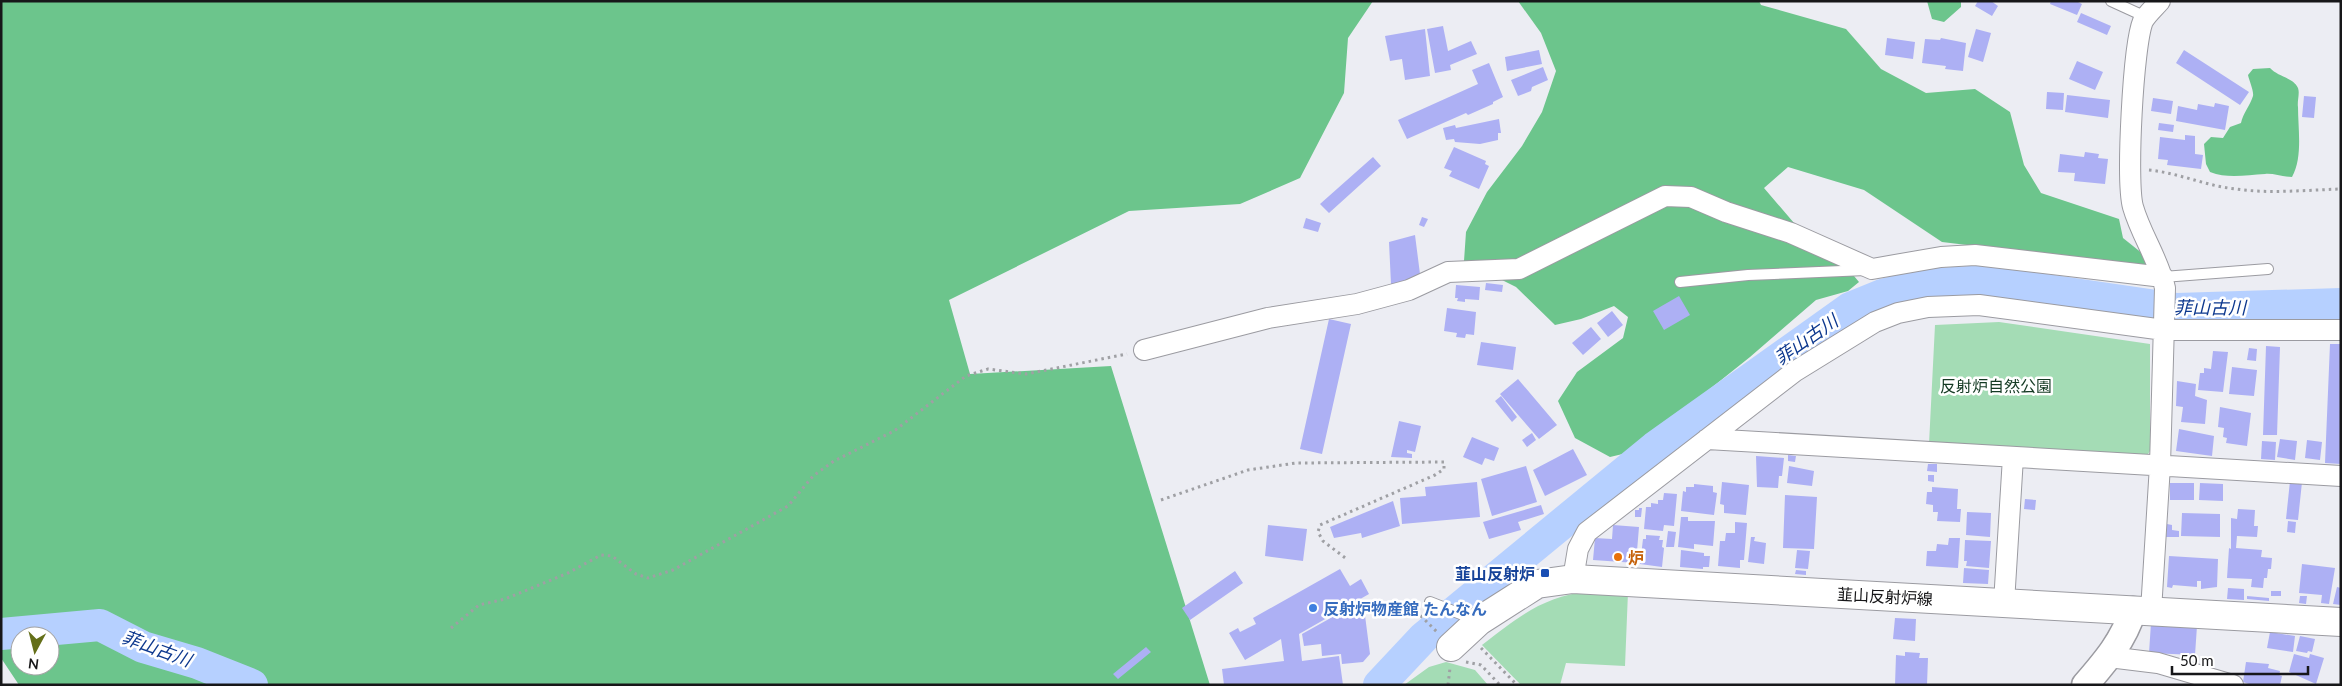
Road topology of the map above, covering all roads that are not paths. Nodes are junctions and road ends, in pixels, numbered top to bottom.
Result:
1 (2112, 1) edge
2 (2160, 1) edge
3 (2146, 16) junction
4 (1872, 269) junction
5 (2268, 269) dead end
6 (1680, 282) dead end
7 (2164, 283) junction
8 (2164, 328) junction
9 (2341, 330) edge
10 (1144, 350) road end
11 (1707, 440) junction
12 (2013, 457) junction
13 (2160, 465) junction
14 (2341, 476) edge
15 (1573, 579) junction
16 (1430, 602) dead end
17 (2004, 603) junction
18 (2142, 611) junction
19 (2341, 622) edge
20 (1461, 631) joint
21 (2109, 657) junction
22 (2085, 685) edge
23 (2233, 685) edge

1 - 3 lane
2 - 3 street
3 - 7 street
4 - 6 lane
4 - 7 street
4 - 10 street
5 - 7 lane
7 - 8 street
8 - 9 street
8 - 11 street
8 - 13 street
11 - 12 street
11 - 15 street
12 - 13 street
12 - 17 street
13 - 14 street
13 - 18 street
15 - 17 main road, 韮山反射炉線
15 - 20 main road, 韮山反射炉線
16 - 20 lane
17 - 18 main road, 韮山反射炉線
18 - 19 main road, 韮山反射炉線
18 - 21 street
21 - 22 street
21 - 23 street

